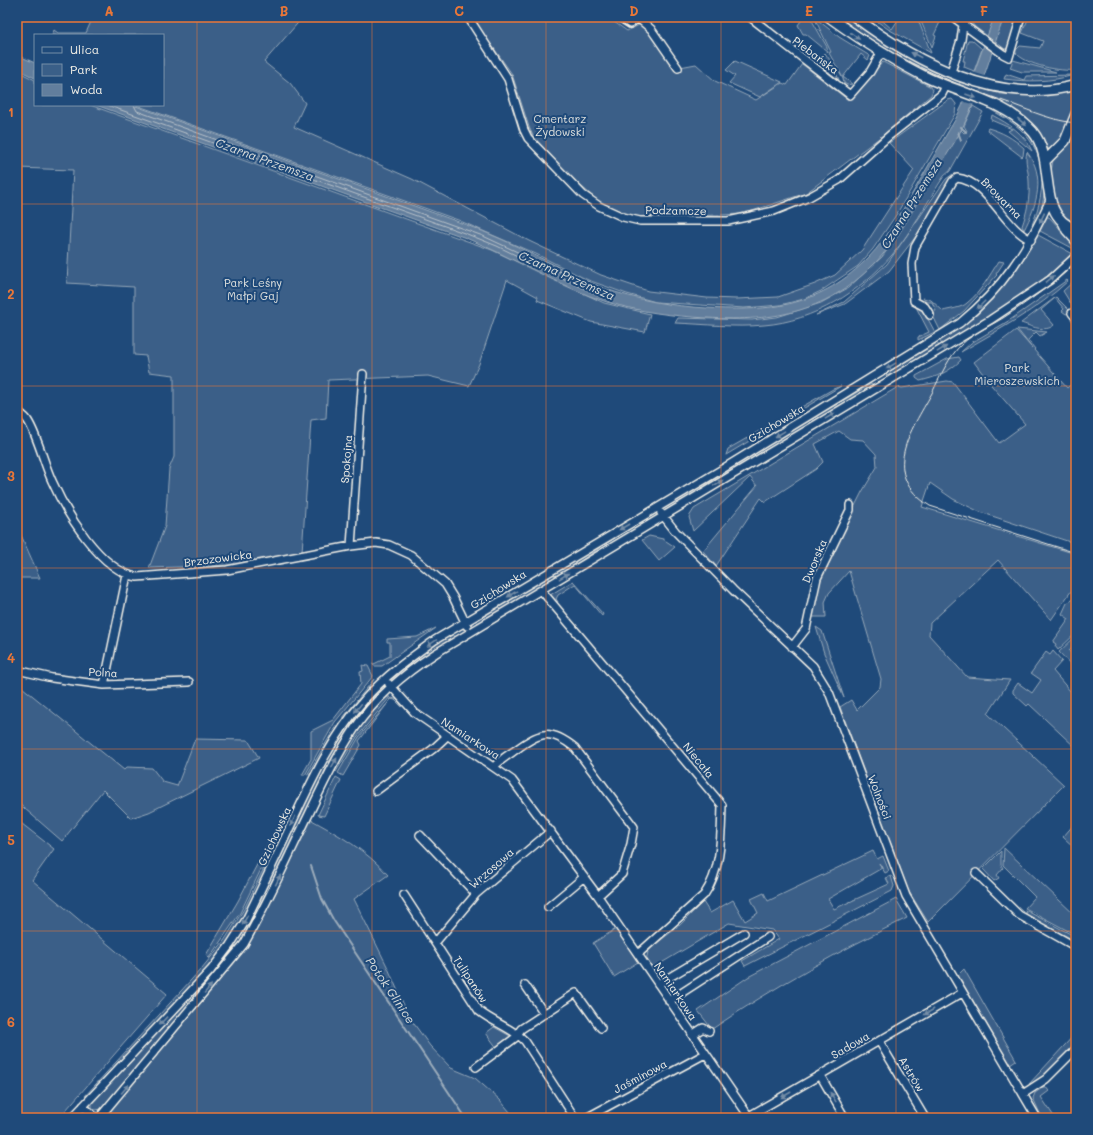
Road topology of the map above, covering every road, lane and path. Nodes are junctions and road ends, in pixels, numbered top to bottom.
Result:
1 (468, 17) edge
2 (619, 17) edge
3 (750, 17) edge
4 (829, 17) edge
5 (855, 17) edge
6 (953, 17) edge
7 (1020, 17) edge
8 (964, 21) edge
9 (882, 53) junction
10 (678, 68) dead end
11 (951, 72) junction
12 (1076, 85) edge
13 (950, 88) junction
14 (1076, 114) edge
15 (1045, 161) junction
16 (1050, 200) junction
17 (1062, 222) junction
18 (1076, 229) edge
19 (1031, 240) junction
20 (1076, 242) edge
21 (1076, 256) edge
22 (930, 315) dead end
23 (363, 374) dead end
24 (877, 375) junction
25 (883, 385) junction
26 (17, 411) edge
27 (850, 505) dead end
28 (658, 508) junction
29 (663, 516) junction
30 (351, 546) junction
31 (127, 575) junction
32 (541, 590) junction
33 (465, 623) junction
34 (470, 632) junction
35 (792, 647) junction
36 (17, 670) edge
37 (384, 680) junction
38 (189, 682) dead end
39 (104, 685) junction
40 (392, 687) junction
41 (447, 736) junction
42 (495, 766) junction
43 (376, 791) dead end
44 (551, 831) junction
45 (420, 835) dead end
46 (976, 873) dead end
47 (584, 876) junction
48 (476, 894) junction
49 (404, 895) dead end
50 (598, 896) junction
51 (548, 907) dead end
52 (744, 933) dead end
53 (768, 937) dead end
54 (435, 943) junction
55 (1076, 947) edge
56 (638, 954) junction
57 (658, 984) junction
58 (525, 985) dead end
59 (962, 993) junction
60 (669, 1001) junction
61 (544, 1013) junction
62 (601, 1028) dead end
63 (709, 1031) dead end
64 (517, 1033) junction
65 (692, 1035) junction
66 (879, 1041) junction
67 (1076, 1049) edge
68 (705, 1054) junction
69 (476, 1067) dead end
70 (820, 1075) junction
71 (1022, 1094) junction
72 (83, 1106) junction
73 (750, 1117) edge
74 (72, 1118) edge
75 (98, 1118) edge
76 (575, 1118) edge
77 (586, 1118) edge
78 (845, 1118) edge
79 (925, 1118) edge
80 (1037, 1118) edge

1 - 13 street, Podzamcze
2 - 10 street
3 - 9 street, Plebańska
4 -> 9 main road
11 -> 5 main road
6 - 8 street
7 - 8 street
8 - 11 street
9 - 13 main road
11 - 12 main road
13 -> 15 main road
14 - 15 main road
15 - 16 main road
16 - 17 main road
16 -> 19 street, Gzichowska
17 - 18 main road
17 - 20 street
19 - 22 street, Browarna
19 -> 24 street, Gzichowska
25 -> 21 street, Gzichowska
23 - 30 street, Spokojna
24 - 25 street
24 -> 28 street, Gzichowska
29 -> 25 street, Gzichowska
26 - 31 street
27 - 35 street, Dworska
28 - 29 street, Wolności
28 -> 33 street, Gzichowska
32 -> 29 street, Gzichowska
29 - 35 street, Wolności
30 - 31 street, Brzozowicka
30 - 33 street, Brzozowicka
31 - 39 street
32 - 34 street, Gzichowska
32 - 56 street, Niecała
33 - 34 street, Brzozowicka
33 -> 37 street, Gzichowska
34 - 40 street, Gzichowska
35 - 59 street, Wolności
36 - 39 street, Polna
37 - 40 street, Namiarkowa
37 -> 72 street, Gzichowska
38 - 39 street, Polna
40 - 41 street, Namiarkowa
75 -> 40 street, Gzichowska
41 - 42 street, Namiarkowa
41 - 43 street
42 - 44 street, Namiarkowa
42 - 50 street
44 - 47 street, Namiarkowa
44 - 48 street, Wrzosowa
45 - 48 street
46 - 55 street
47 - 50 street, Namiarkowa
47 - 51 street
48 - 54 street, Wrzosowa
49 - 54 street, Tulipanów
50 - 56 street, Namiarkowa
52 - 57 street
53 - 60 street
54 - 64 street, Tulipanów
56 - 57 street, Namiarkowa
57 - 60 street, Namiarkowa
58 - 61 street
59 -> 66 street, Sadowa
59 - 71 street, Wolności
60 - 65 street, Namiarkowa
61 - 62 street
61 - 64 street
63 - 65 street
64 - 69 street
64 - 76 street, Tulipanów
65 - 68 street, Namiarkowa
66 - 70 street, Sadowa
66 - 79 street, Astrów
67 - 71 street
68 - 73 street, Namiarkowa
68 - 77 street, Jaśminowa
70 -> 73 street, Sadowa
78 -> 70 street
71 - 80 street, Wolności
72 - 74 street, Gzichowska
72 - 75 street

